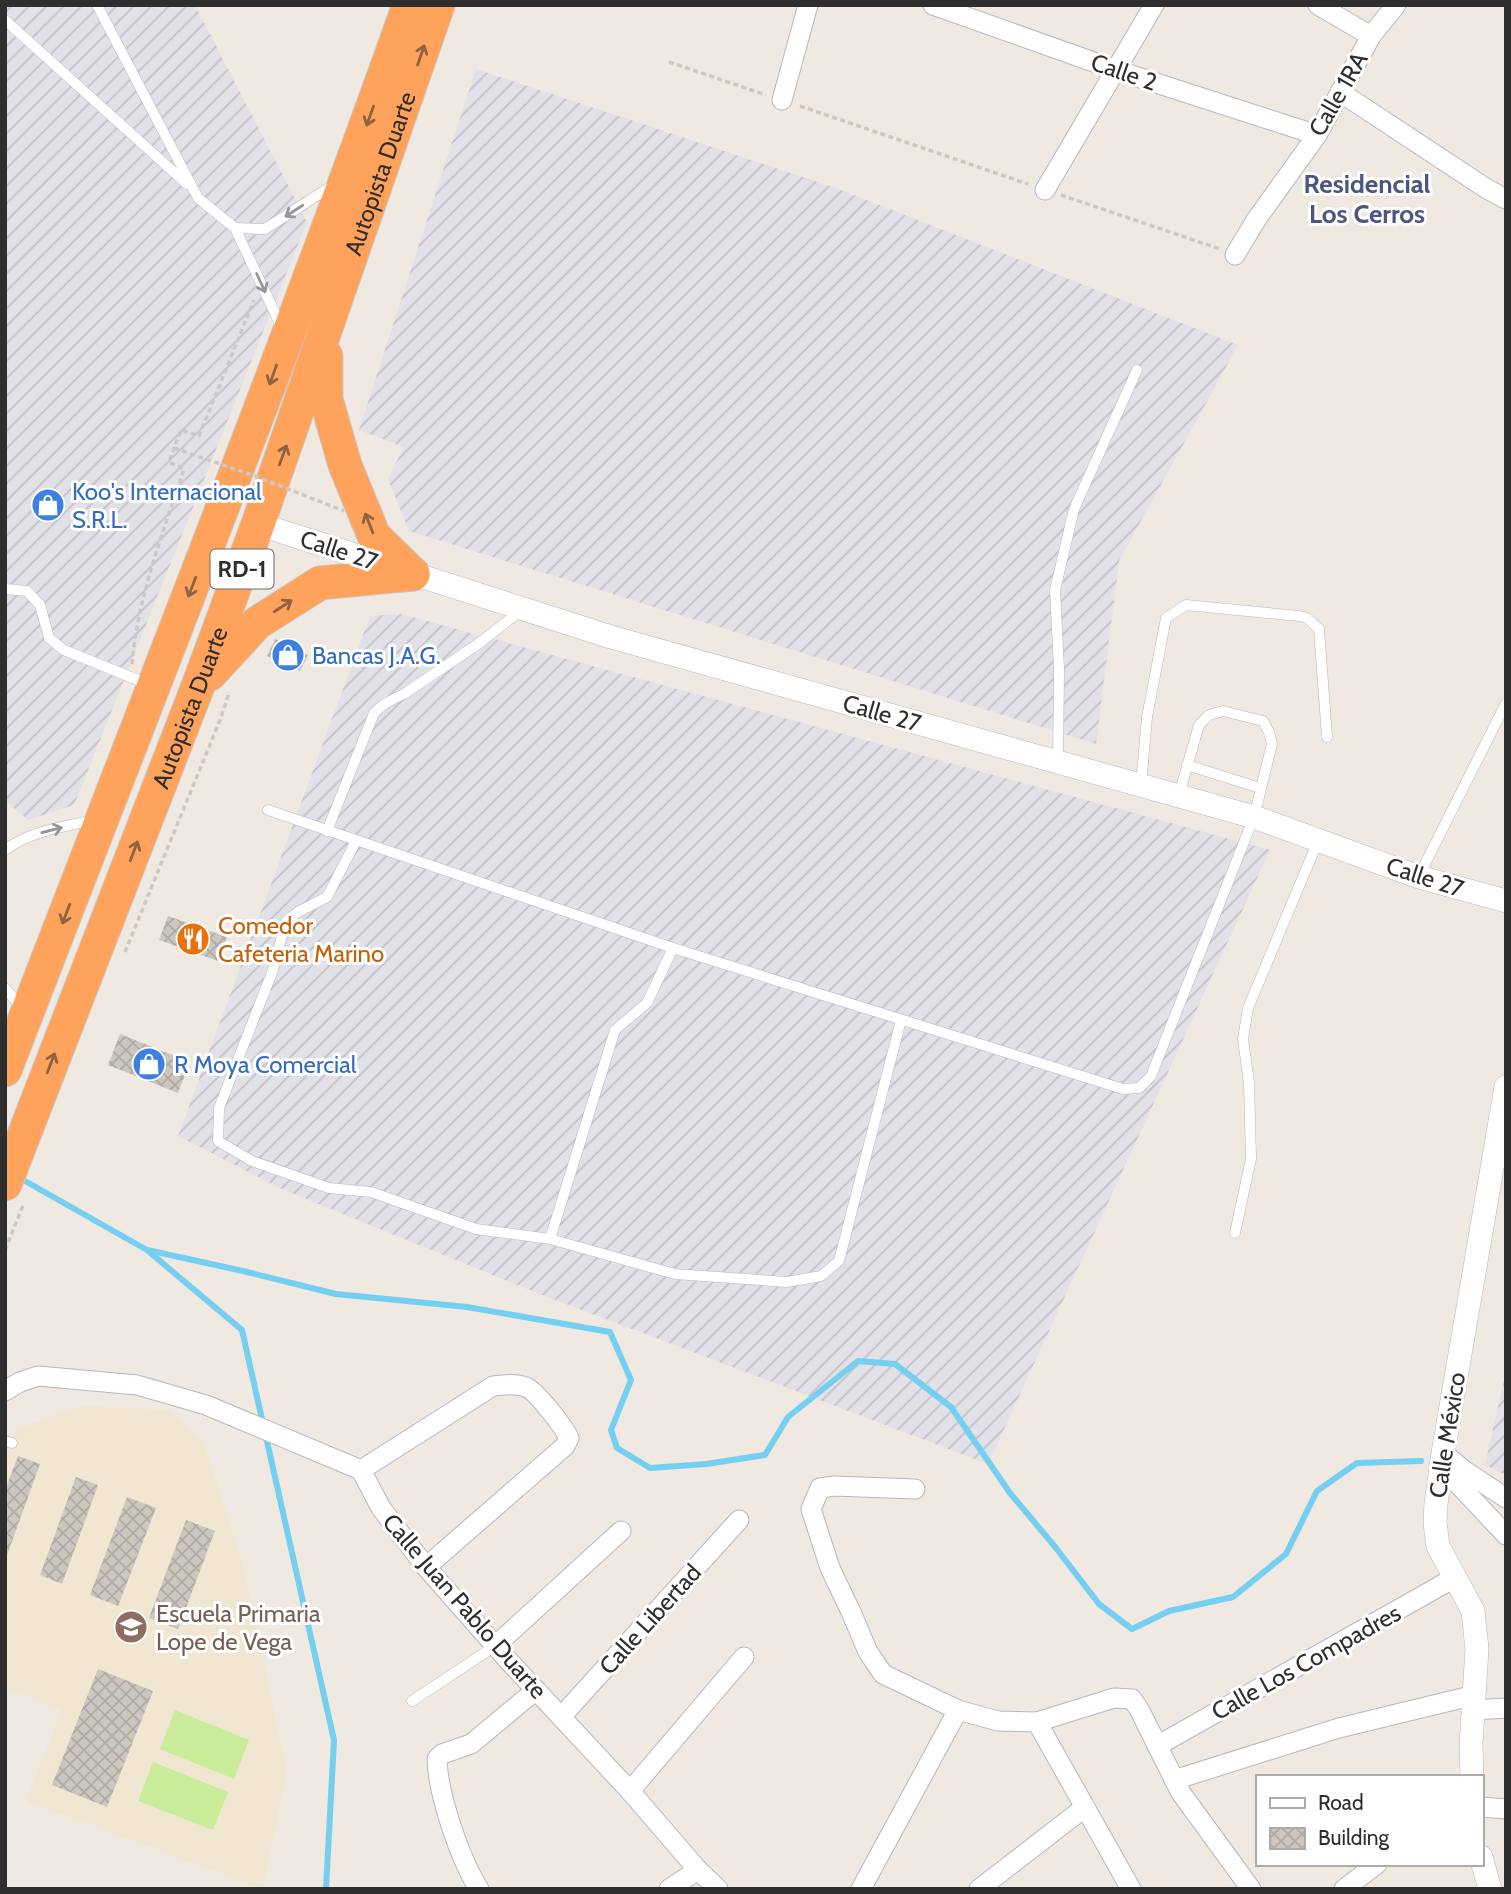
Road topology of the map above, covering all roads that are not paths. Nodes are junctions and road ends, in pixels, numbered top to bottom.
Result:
1 (97, 5) edge
2 (409, 5) edge
3 (439, 5) edge
4 (808, 5) edge
5 (933, 5) edge
6 (1154, 5) edge
7 (1318, 5) edge
8 (1396, 5) edge
9 (5, 20) edge
10 (1371, 36) junction
11 (1116, 70) junction
12 (1340, 92) junction
13 (782, 100) road end
14 (1317, 135) junction
15 (347, 176) junction
16 (193, 189) junction
17 (1045, 190) road end
18 (1506, 199) edge
19 (235, 228) junction
20 (1235, 255) road end
21 (326, 334) junction
22 (287, 338) junction
23 (1138, 370) dead end
24 (258, 524) junction
25 (413, 574) junction
26 (5, 589) edge
27 (523, 609) junction
28 (142, 682) junction
29 (198, 686) junction
30 (1506, 703) edge
31 (1327, 737) dead end
32 (1058, 763) junction
33 (1187, 765) junction
34 (1141, 785) junction
35 (1260, 788) junction
36 (1178, 796) junction
37 (268, 810) dead end
38 (1254, 817) junction
39 (103, 818) junction
40 (327, 831) junction
41 (1318, 840) junction
42 (356, 841) junction
43 (5, 850) edge
44 (1419, 877) junction
45 (1506, 901) edge
46 (673, 948) junction
47 (5, 988) edge
48 (27, 1014) junction
49 (901, 1020) junction
50 (5, 1070) edge
51 (1506, 1087) edge
52 (5, 1184) edge
53 (1235, 1233) dead end
54 (550, 1239) junction
55 (5, 1391) edge
56 (1441, 1464) junction
57 (361, 1469) junction
58 (915, 1489) dead end
59 (1506, 1498) edge
60 (739, 1520) dead end
61 (621, 1531) dead end
62 (1506, 1535) edge
63 (426, 1567) junction
64 (1454, 1578) junction
65 (495, 1646) junction
66 (744, 1657) dead end
67 (536, 1690) junction
68 (412, 1701) dead end
69 (1474, 1702) junction
70 (1506, 1708) edge
71 (958, 1710) junction
72 (561, 1717) junction
73 (1037, 1723) junction
74 (1157, 1746) junction
75 (1472, 1775) edge
76 (1174, 1780) junction
77 (630, 1791) junction
78 (1483, 1807) edge
79 (1084, 1808) junction
80 (1506, 1809) edge
81 (1483, 1864) edge
82 (1374, 1866) edge
83 (698, 1870) junction
84 (479, 1889) edge
85 (669, 1889) edge
86 (718, 1889) edge
87 (861, 1889) edge
88 (979, 1889) edge
89 (1131, 1889) edge
90 (1251, 1889) edge
91 (1344, 1889) edge
92 (1490, 1889) edge

1 - 16 lane
2 -> 15 highway, Autopista Duarte / RD-1
21 -> 3 highway, Autopista Duarte / RD-1
4 - 13 street
5 - 11 street, Calle 2
6 - 11 street
7 - 10 street
8 - 10 street, Calle 1RA
9 - 16 lane
10 - 12 street, Calle 1RA
11 - 14 street, Calle 2
11 - 17 street
12 - 14 street, Calle 1RA
12 - 18 street
14 - 20 street, Calle 1RA
15 -> 19 lane
15 - 22 highway, Autopista Duarte / RD-1
16 - 19 lane
19 -> 22 lane
24 -> 21 highway, Autopista Duarte / RD-1
25 -> 21 highway
22 -> 28 highway, Autopista Duarte / RD-1
23 - 32 lane
24 - 25 street, Calle 27
24 - 29 highway, Autopista Duarte / RD-1
25 - 27 street, Calle 27
29 -> 25 highway
26 - 28 lane
27 - 32 street, Calle 27
27 - 40 lane
28 - 39 highway, Autopista Duarte / RD-1
52 -> 29 highway, Autopista Duarte / RD-1
30 - 44 lane
31 - 34 lane
32 - 34 street, Calle 27
33 - 35 lane
33 - 35 lane
33 - 36 lane
34 - 36 street, Calle 27
35 - 38 lane
36 - 38 street, Calle 27
37 - 40 lane
38 - 41 street, Calle 27
38 - 49 lane
43 -> 39 lane
39 -> 48 highway, Autopista Duarte / RD-1
40 - 42 lane
41 - 44 street, Calle 27
41 - 53 lane
42 - 46 lane
42 - 54 lane
44 - 45 street, Calle 27
46 - 49 lane
46 - 54 lane
47 - 48 lane
48 - 50 highway, Autopista Duarte / RD-1
49 - 54 lane
51 - 56 street, Calle México
55 - 57 street
56 - 59 street
56 - 62 street
56 - 64 street, Calle México
57 - 63 street, Calle Juan Pablo Duarte
57 - 63 street
58 - 71 street
60 - 72 street, Calle Libertad
61 - 65 street
63 - 65 street, Calle Juan Pablo Duarte
64 - 69 street, Calle México
64 - 74 street, Calle Los Compadres
65 - 67 street, Calle Juan Pablo Duarte
65 - 68 lane
66 - 77 street
67 - 72 street, Calle Juan Pablo Duarte
67 - 84 street
69 - 70 street
69 - 75 street, Calle México
69 - 76 street
71 - 73 street
71 - 87 street
72 - 77 street, Calle Juan Pablo Duarte
73 - 74 street
73 - 79 street
74 - 76 street
76 - 90 street
77 - 83 street, Calle Juan Pablo Duarte
78 - 80 street
79 - 88 street
79 - 89 street
81 - 92 street
82 - 91 street
83 - 85 street
83 - 86 street, Calle Juan Pablo Duarte

